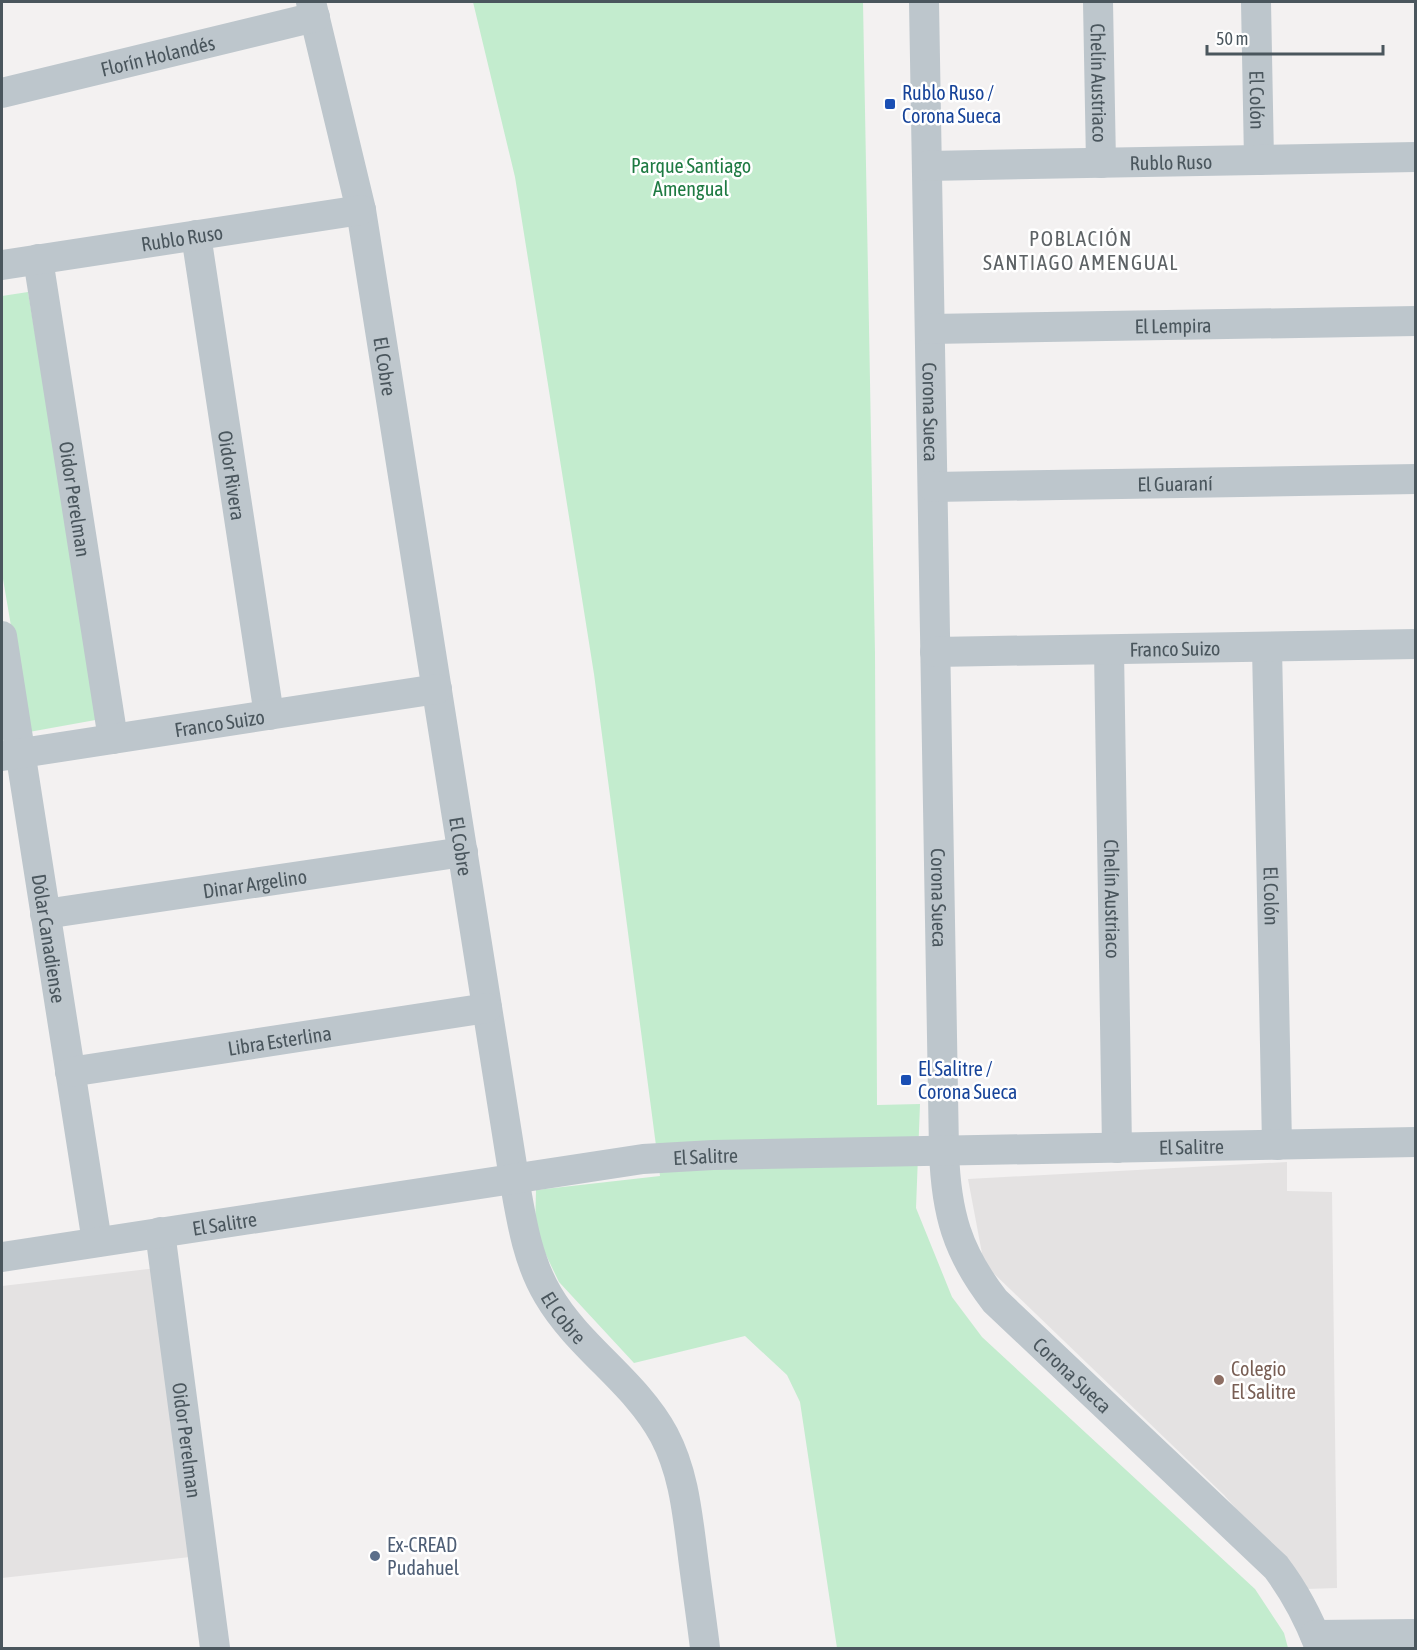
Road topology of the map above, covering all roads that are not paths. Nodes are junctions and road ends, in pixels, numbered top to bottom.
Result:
1 (924, 2) edge
2 (1098, 2) edge
3 (1256, 2) edge
4 (313, 9) edge
5 (2, 93) edge
6 (1416, 157) edge
7 (1259, 160) junction
8 (1101, 163) junction
9 (927, 166) junction
10 (361, 210) junction
11 (196, 236) junction
12 (38, 259) junction
13 (2, 265) edge
14 (1416, 321) edge
15 (930, 329) junction
16 (1416, 479) edge
17 (933, 487) junction
18 (2, 636) edge
19 (1416, 644) edge
20 (1267, 647) junction
21 (1109, 650) junction
22 (935, 652) junction
23 (437, 689) junction
24 (269, 715) junction
25 (113, 739) junction
26 (11, 755) edge
27 (463, 852) junction
28 (45, 914) junction
29 (487, 1008) junction
30 (70, 1072) junction
31 (1416, 1142) edge
32 (1276, 1145) junction
33 (1117, 1148) junction
34 (944, 1151) junction
35 (514, 1178) junction
36 (160, 1232) junction
37 (97, 1242) junction
38 (2, 1257) edge
39 (1416, 1634) edge
40 (1317, 1642) edge
41 (215, 1648) edge
42 (705, 1648) edge

1 - 9 street, Corona Sueca
2 - 8 street, Chelín Austriaco
3 - 7 street, El Colón
4 - 5 street, Florín Holandés
4 - 10 street, El Cobre
6 - 7 street, Rublo Ruso
7 - 8 street, Rublo Ruso
8 - 9 street, Rublo Ruso
9 - 15 street, Corona Sueca
10 - 11 street, Rublo Ruso
10 - 23 street, El Cobre
11 - 12 street, Rublo Ruso
11 - 24 street, Oidor Rivera
12 - 13 street, Rublo Ruso
12 - 25 street, Oidor Perelman
14 - 15 street, El Lempira
15 - 17 street, Corona Sueca
16 - 17 street, El Guaraní
17 - 22 street, Corona Sueca
18 - 26 street, Dólar Canadiense
19 - 20 street, Franco Suizo
20 - 21 street, Franco Suizo
20 - 32 street, El Colón
21 - 22 street, Franco Suizo
21 - 33 street, Chelín Austriaco
22 - 34 street, Corona Sueca
23 - 24 street, Franco Suizo
23 - 27 street, El Cobre
24 - 25 street, Franco Suizo
25 - 26 street, Franco Suizo
26 - 28 street, Dólar Canadiense
27 - 28 street, Dinar Argelino
27 - 29 street, El Cobre
28 - 30 street, Dólar Canadiense
29 - 30 street, Libra Esterlina
29 - 35 street, El Cobre
30 - 37 street, Dólar Canadiense
31 - 32 street, El Salitre
32 - 33 street, El Salitre
33 - 34 street, El Salitre
34 - 35 street, El Salitre
34 - 40 street, Corona Sueca
35 - 36 street, El Salitre
35 - 42 street, El Cobre
36 - 37 street, El Salitre
36 - 41 street, Oidor Perelman
37 - 38 street, El Salitre
39 - 40 street

